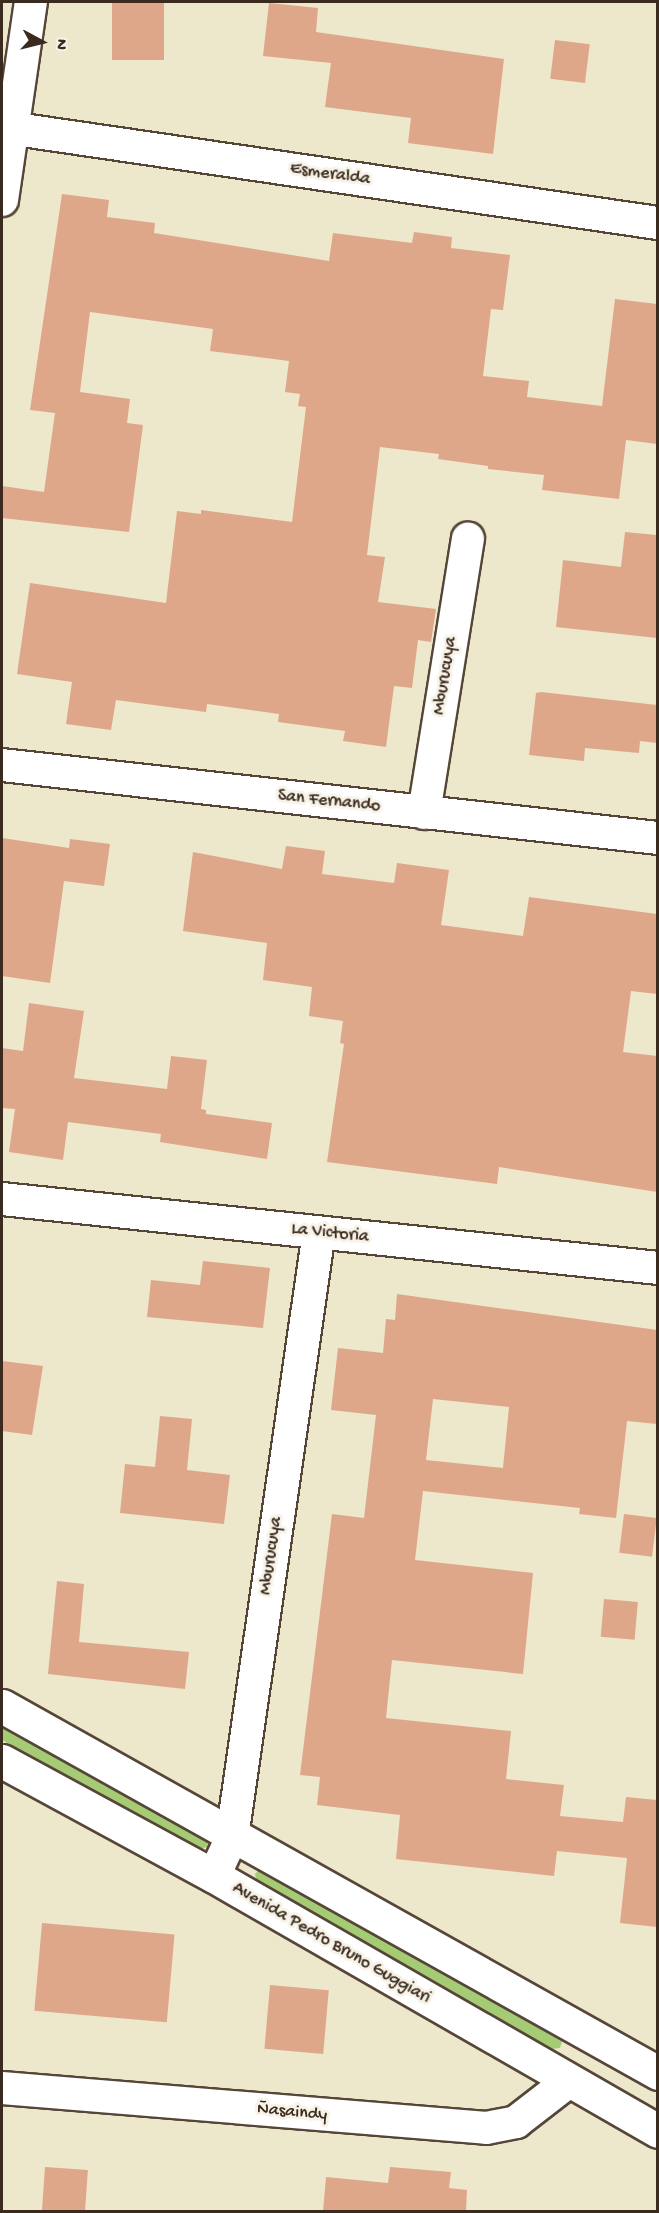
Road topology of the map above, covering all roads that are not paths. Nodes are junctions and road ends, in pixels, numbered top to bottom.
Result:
1 (31, 2) edge
2 (5, 128) edge
3 (2, 200) edge
4 (657, 223) edge
5 (468, 539) dead end
6 (2, 765) edge
7 (424, 813) junction
8 (657, 838) edge
9 (2, 1199) edge
10 (319, 1232) junction
11 (657, 1268) edge
12 (2, 1706) edge
13 (2, 1761) edge
14 (232, 1837) junction
15 (214, 1876) junction
16 (657, 2073) edge
17 (569, 2081) junction
18 (2, 2088) edge
19 (657, 2131) edge

1 - 2 street
2 - 3 street
2 - 4 street, Esmeralda
5 - 7 street, Mburucuya
6 - 7 street, San Fernando
7 - 8 street, San Fernando
9 - 10 street, La Victoria
10 - 11 street, La Victoria
10 - 14 street, Mburucuya
12 - 14 main road
13 - 15 main road, Avenida Pedro Bruno Guggiari
14 - 15 street, Mburucuya
14 - 16 main road
15 - 17 main road, Avenida Pedro Bruno Guggiari
17 - 18 street, Ñasaindy
17 - 19 main road, Avenida Pedro Bruno Guggiari

